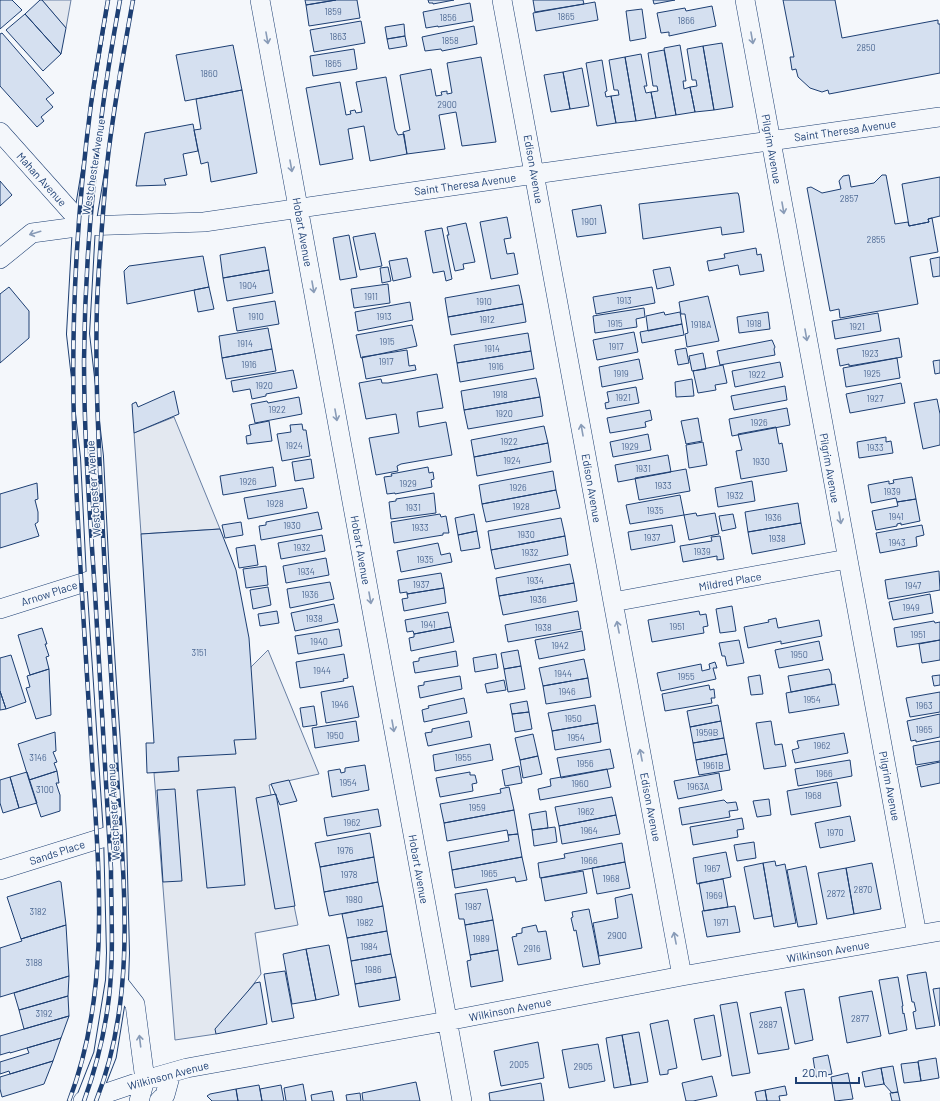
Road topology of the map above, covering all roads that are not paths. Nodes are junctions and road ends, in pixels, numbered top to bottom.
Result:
1 (121, 0) edge
2 (260, 0) edge
3 (502, 0) edge
4 (745, 0) edge
5 (940, 117) edge
6 (0, 132) edge
7 (771, 141) junction
8 (535, 174) junction
9 (298, 208) junction
10 (84, 226) junction
11 (0, 258) edge
12 (847, 559) junction
13 (98, 578) junction
14 (613, 602) junction
15 (0, 609) edge
16 (115, 834) junction
17 (0, 870) edge
18 (940, 931) edge
19 (917, 935) junction
20 (682, 976) junction
21 (117, 981) junction
22 (447, 1021) junction
23 (170, 1073) junction
24 (145, 1080) junction
25 (86, 1100) edge
26 (139, 1101) edge
27 (159, 1101) edge
28 (462, 1101) edge

1 - 10 main road, Westchester Avenue
2 -> 9 street, Hobart Avenue
3 - 8 street, Edison Avenue
4 -> 7 street, Pilgrim Avenue
5 - 7 street, Saint Theresa Avenue
6 - 10 street, Mahan Avenue
7 - 8 street, Saint Theresa Avenue
7 -> 12 street, Pilgrim Avenue
8 - 9 street, Saint Theresa Avenue
14 -> 8 street, Edison Avenue
9 - 10 street, Saint Theresa Avenue
9 -> 22 street, Hobart Avenue
10 -> 11 street, Saint Theresa Avenue
10 - 13 main road, Westchester Avenue
12 - 14 street, Mildred Place
12 - 19 street, Pilgrim Avenue
13 - 15 street, Arnow Place
13 - 16 main road, Westchester Avenue
20 -> 14 street, Edison Avenue
16 - 17 street, Sands Place
16 - 21 main road, Westchester Avenue
18 - 19 street, Wilkinson Avenue
19 - 20 street, Wilkinson Avenue
20 - 22 street, Wilkinson Avenue
24 -> 21 street
21 - 25 main road, Westchester Avenue
22 - 23 street, Wilkinson Avenue
22 - 28 street, Hobart Avenue
23 - 24 street, Wilkinson Avenue
23 - 27 street
24 - 25 street, Wilkinson Avenue
24 - 26 street

